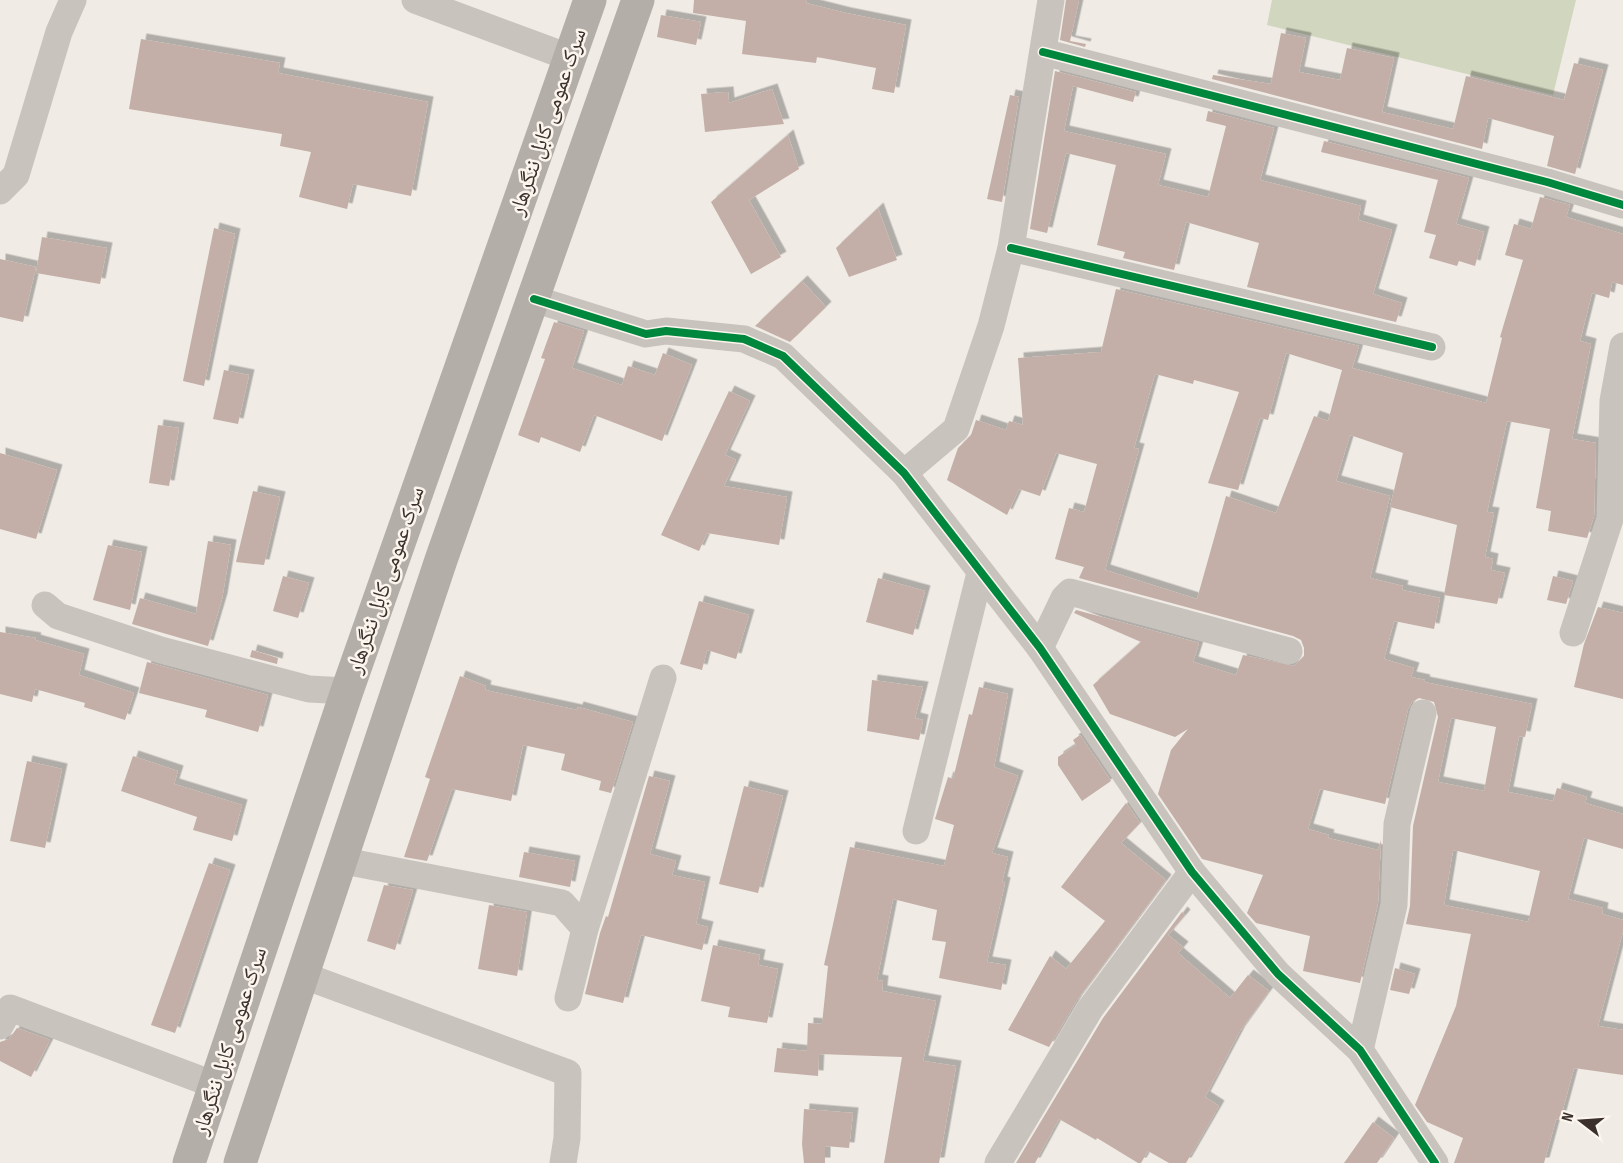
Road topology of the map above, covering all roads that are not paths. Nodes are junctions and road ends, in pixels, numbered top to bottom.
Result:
1 (73, 0) edge
2 (415, 0) edge
3 (590, 0) edge
4 (638, 0) edge
5 (1051, 0) edge
6 (1043, 52) junction
7 (571, 58) junction
8 (0, 191) edge
9 (1623, 205) edge
10 (1011, 248) junction
11 (534, 299) junction
12 (1623, 346) edge
13 (1432, 347) dead end
14 (904, 473) junction
15 (980, 573) junction
16 (45, 605) dead end
17 (1573, 633) dead end
18 (1040, 648) junction
19 (1289, 651) dead end
20 (663, 678) dead end
21 (346, 691) junction
22 (1423, 713) dead end
23 (916, 831) dead end
24 (339, 860) junction
25 (1192, 872) junction
26 (585, 929) junction
27 (302, 975) junction
28 (568, 998) dead end
29 (0, 1026) edge
30 (1360, 1050) junction
31 (215, 1085) junction
32 (189, 1163) edge
33 (240, 1163) edge
34 (563, 1163) edge
35 (998, 1163) edge
36 (1435, 1163) edge

1 - 8 street
2 - 7 street
3 - 7 highway, سرک عمومی کابل ننگرهار
4 - 11 highway, سرک عمومی کابل ننگرهار
5 - 6 street
6 - 9 street
6 - 10 street
7 - 21 highway, سرک عمومی کابل ننگرهار
10 - 13 street
10 - 14 street
11 - 14 street
11 - 24 highway, سرک عمومی کابل ننگرهار
12 - 17 street
14 - 15 street
15 - 18 street
15 - 23 street
16 - 21 street
18 - 19 street
18 - 25 street
20 - 26 street
21 - 31 highway, سرک عمومی کابل ننگرهار
22 - 30 street
24 - 26 street
24 - 27 highway, سرک عمومی کابل ننگرهار
25 - 30 street
25 - 35 street
26 - 28 street
27 - 33 highway, سرک عمومی کابل ننگرهار
27 - 34 street
29 - 31 street
30 - 36 street
31 - 32 highway, سرک عمومی کابل ننگرهار

